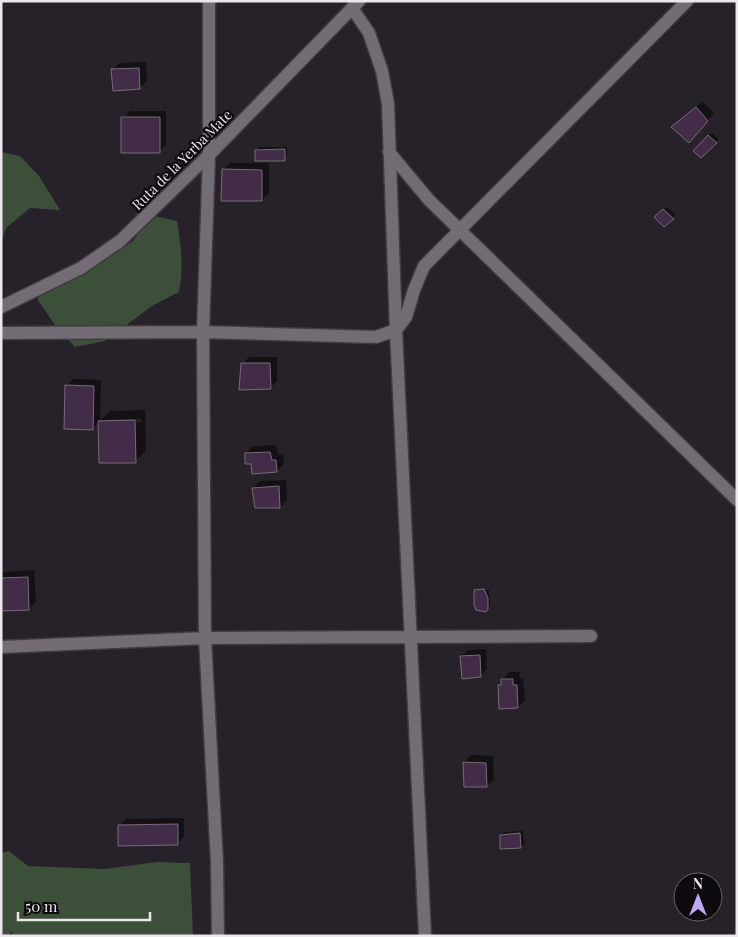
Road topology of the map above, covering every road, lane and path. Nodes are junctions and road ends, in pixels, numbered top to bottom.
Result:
1 (209, 1) edge
2 (687, 1) edge
3 (355, 5) edge
4 (389, 152) junction
5 (209, 155) junction
6 (460, 230) junction
7 (1, 307) edge
8 (396, 330) junction
9 (203, 332) junction
10 (1, 333) edge
11 (737, 500) edge
12 (591, 636) dead end
13 (411, 637) junction
14 (206, 638) junction
15 (1, 647) edge
16 (218, 936) edge
17 (425, 936) edge

1 - 5 street
2 - 6 street
3 - 4 street
3 - 5 street, Ruta de la Yerba Mate
4 - 6 street
4 - 8 street
5 - 7 street, Ruta de la Yerba Mate
5 - 9 street
6 - 8 street
6 - 11 street
8 - 9 street
8 - 13 street
9 - 10 street
9 - 14 street
12 - 13 street
13 - 14 street
13 - 17 street
14 - 15 street
14 - 16 street

